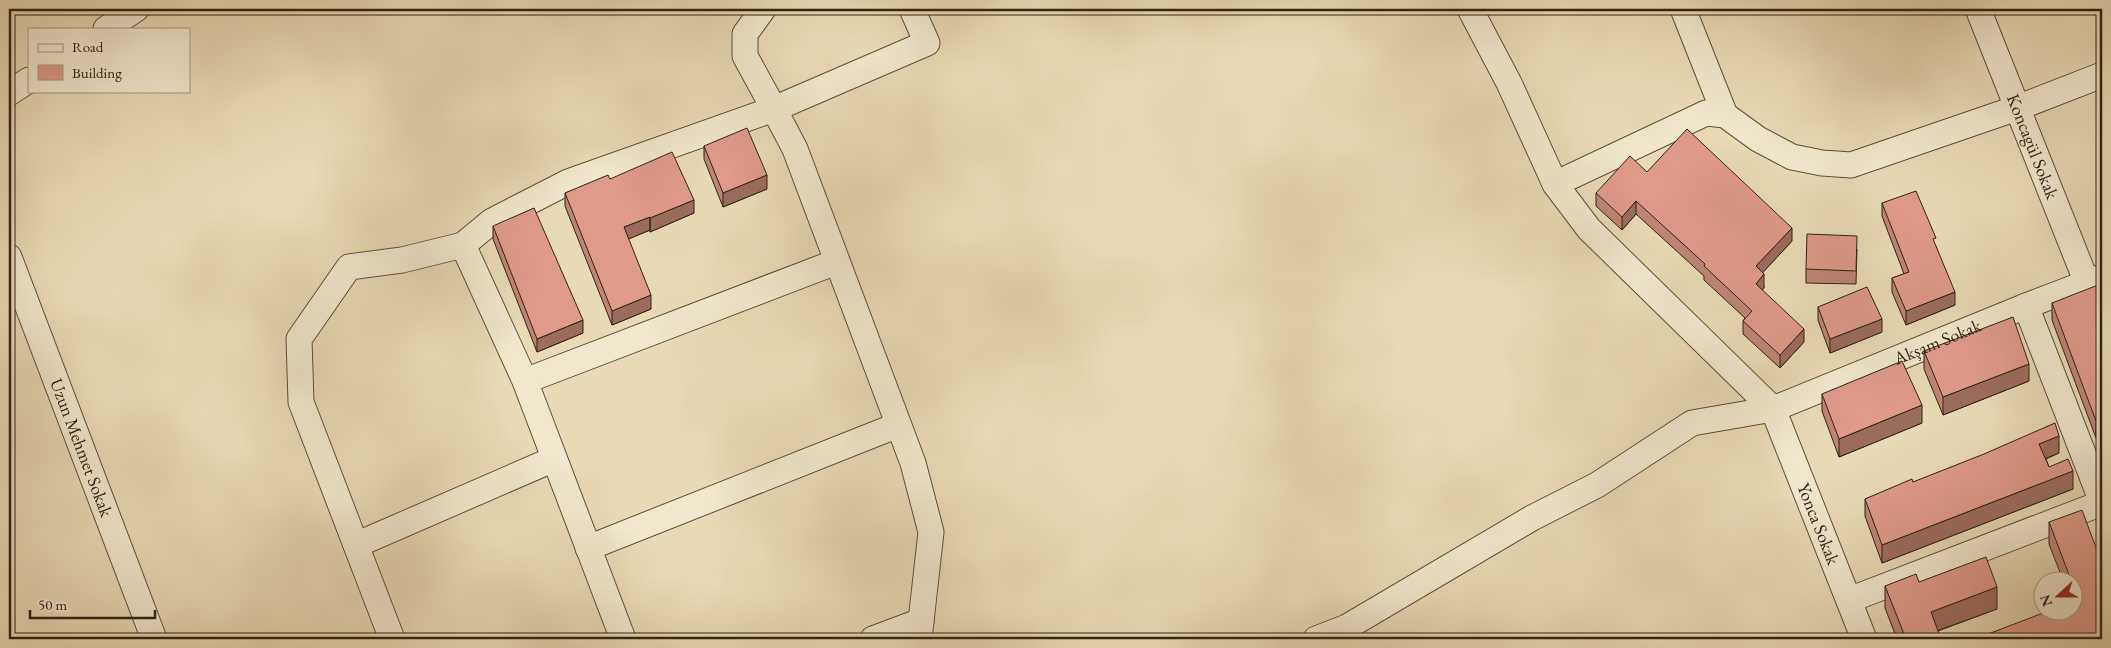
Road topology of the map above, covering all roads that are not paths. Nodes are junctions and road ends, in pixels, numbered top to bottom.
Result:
1 (136, 9) edge
2 (763, 9) edge
3 (912, 9) edge
4 (1683, 9) edge
5 (1978, 9) edge
6 (1473, 10) edge
7 (108, 28) edge
8 (2102, 75) edge
9 (28, 81) edge
10 (9, 93) edge
11 (2017, 108) junction
12 (774, 110) junction
13 (1724, 115) junction
14 (1556, 184) junction
15 (463, 245) junction
16 (9, 257) edge
17 (836, 262) junction
18 (2094, 280) edge
19 (2026, 306) junction
20 (525, 380) junction
21 (1773, 409) junction
22 (898, 425) junction
23 (554, 459) junction
24 (2102, 502) edge
25 (356, 545) junction
26 (588, 548) junction
27 (1849, 600) junction
28 (920, 630) edge
29 (154, 639) edge
30 (392, 639) edge
31 (623, 639) edge
32 (873, 639) edge
33 (1316, 639) edge
34 (1864, 639) edge

1 - 7 street
2 - 12 street
3 - 12 street
4 - 13 street
5 - 11 street, Koncagül Sokak
6 - 14 street
8 - 11 street
9 - 10 street
11 - 13 street
11 - 18 street, Koncagül Sokak
12 - 15 street
12 - 17 street
13 - 14 street
14 - 21 street
15 - 20 street
15 - 25 street
16 - 29 street, Uzun Mehmet Sokak
17 - 20 street
17 - 22 street
18 - 19 street, Akşam Sokak
19 - 21 street, Akşam Sokak
19 - 24 street
20 - 23 street
21 - 27 street, Yonca Sokak
21 - 33 street, Akşam Sokak
22 - 26 street
22 - 28 street
23 - 25 street
23 - 26 street
24 - 27 street
25 - 30 street
26 - 31 street
27 - 34 street, Yonca Sokak
28 - 32 street

